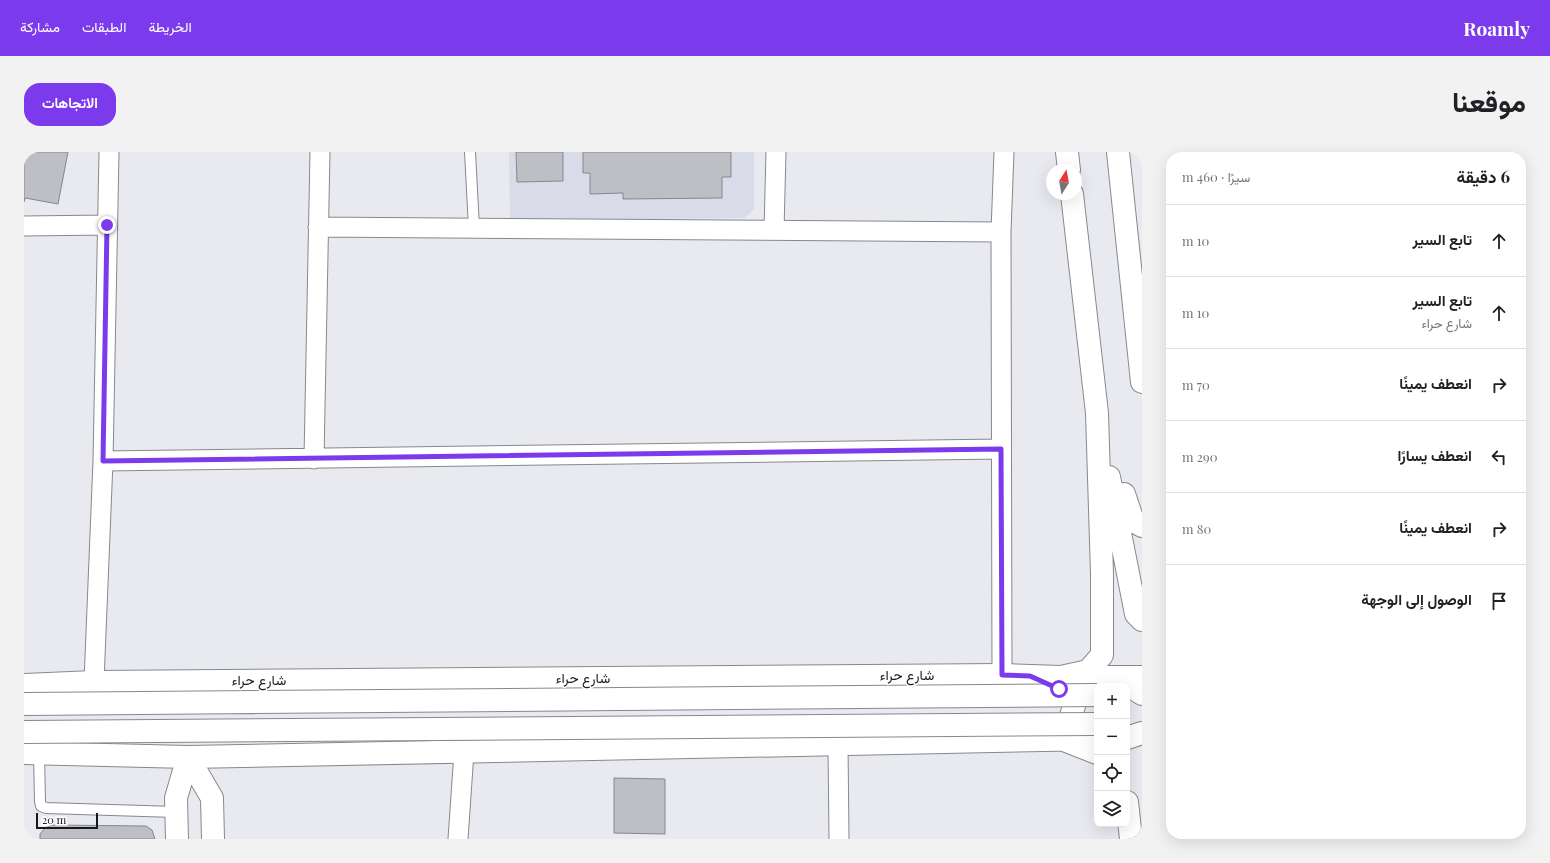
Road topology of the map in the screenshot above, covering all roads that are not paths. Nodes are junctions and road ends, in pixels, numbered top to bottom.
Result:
1 (109, 152) edge
2 (320, 152) edge
3 (470, 152) edge
4 (776, 152) edge
5 (1004, 152) edge
6 (1067, 152) edge
7 (1118, 152) edge
8 (1068, 164) edge
9 (1073, 200) edge
10 (107, 225) junction
11 (24, 226) edge
12 (318, 227) junction
13 (474, 228) junction
14 (774, 230) junction
15 (1001, 232) junction
16 (1142, 382) edge
17 (1097, 413) junction
18 (1001, 449) junction
19 (314, 459) junction
20 (103, 461) junction
21 (1142, 526) edge
22 (1142, 620) edge
23 (1002, 675) junction
24 (1030, 676) junction
25 (1061, 677) junction
26 (1142, 678) edge
27 (94, 682) junction
28 (1102, 683) edge
29 (1130, 683) edge
30 (24, 685) edge
31 (1130, 689) edge
32 (1142, 694) edge
33 (1094, 695) edge
34 (24, 704) edge
35 (1130, 724) edge
36 (1142, 724) edge
37 (1094, 725) edge
38 (24, 732) edge
39 (1067, 732) junction
40 (1142, 733) edge
41 (1130, 738) edge
42 (1094, 739) edge
43 (1130, 739) edge
44 (1142, 740) edge
45 (838, 745) junction
46 (464, 752) junction
47 (1094, 752) edge
48 (31, 753) edge
49 (188, 757) junction
50 (176, 812) junction
51 (1130, 827) edge
52 (177, 839) edge
53 (213, 839) edge
54 (458, 839) edge
55 (839, 839) edge
56 (1131, 839) edge

1 - 10 street
2 - 12 street
3 - 13 lane
4 - 14 street
5 - 15 street
6 - 8 main road
7 - 16 main road
9 - 17 main road
10 - 11 street
10 - 20 street
12 - 13 street
12 - 19 street
13 - 14 street
14 - 15 street
15 - 18 street
17 - 21 main road
17 - 22 main road
17 - 25 main road
18 - 19 street
18 - 23 street
19 - 20 street
20 - 27 street
23 - 24 main road, شارع حراء
23 - 27 main road, شارع حراء
24 - 25 main road, شارع حراء
24 - 39 main road
25 - 28 main road, شارع حراء
26 - 29 main road, شارع حراء
27 - 30 main road, شارع حراء
31 - 32 main road, شارع حراء
33 - 34 main road, شارع حراء, bridge
35 - 36 main road
37 - 39 main road, bridge
38 - 39 main road, bridge
39 - 42 main road
39 - 45 main road
39 - 47 main road
40 - 41 main road
43 - 44 main road
45 - 46 main road
45 - 55 street
46 - 49 main road
46 - 54 street
48 - 49 main road
48 - 50 lane
49 - 50 main road
49 - 53 main road
50 - 52 main road
51 - 56 main road

